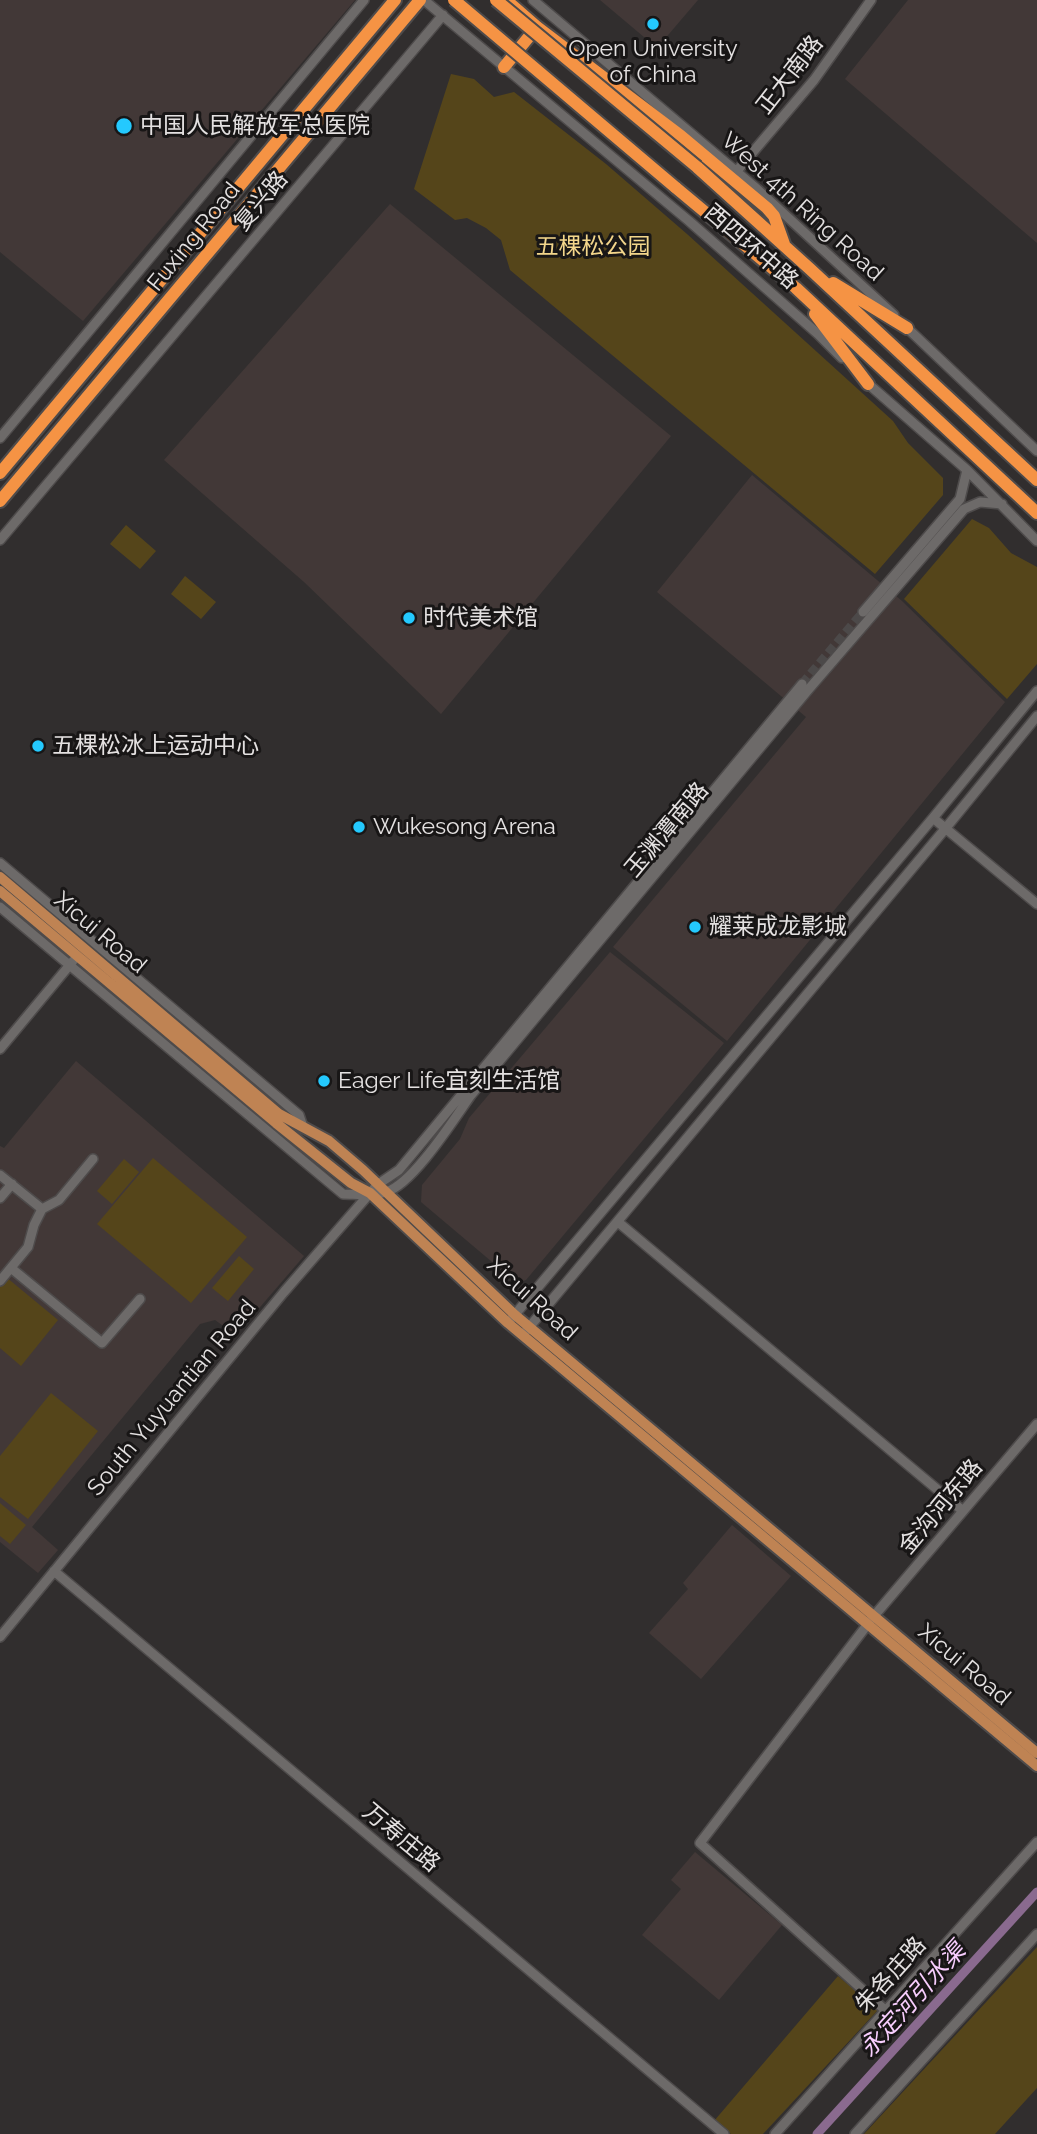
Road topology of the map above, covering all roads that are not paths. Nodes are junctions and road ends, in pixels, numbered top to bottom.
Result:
1 (363, 0) edge
2 (395, 0) edge
3 (422, 0) edge
4 (454, 0) edge
5 (496, 0) edge
6 (506, 0) edge
7 (533, 0) edge
8 (871, 0) edge
9 (443, 15) junction
10 (537, 27) junction
11 (504, 67) junction
12 (736, 172) junction
13 (785, 246) junction
14 (810, 269) junction
15 (796, 288) junction
16 (907, 328) junction
17 (868, 384) junction
18 (0, 438) edge
19 (1037, 452) edge
20 (967, 470) junction
21 (0, 473) edge
22 (1037, 480) edge
23 (0, 501) edge
24 (1002, 504) junction
25 (1037, 513) edge
26 (0, 540) edge
27 (1037, 541) edge
28 (863, 612) tunnel mouth
29 (802, 684) tunnel mouth
30 (1037, 691) edge
31 (1037, 716) edge
32 (933, 818) junction
33 (945, 829) junction
34 (0, 863) edge
35 (0, 877) edge
36 (0, 891) edge
37 (1037, 904) edge
38 (0, 906) edge
39 (77, 956) junction
40 (0, 1049) edge
41 (303, 1127) junction
42 (93, 1159) dead end
43 (0, 1175) edge
44 (12, 1184) junction
45 (377, 1190) junction
46 (0, 1198) edge
47 (43, 1209) junction
48 (618, 1222) junction
49 (11, 1268) junction
50 (0, 1281) edge
51 (140, 1299) dead end
52 (511, 1319) junction
53 (526, 1331) junction
54 (1037, 1424) edge
55 (963, 1511) junction
56 (54, 1571) junction
57 (871, 1621) junction
58 (0, 1637) edge
59 (1037, 1753) edge
60 (1037, 1766) edge
61 (1037, 1842) edge
62 (1037, 1934) edge
63 (885, 2010) junction
64 (723, 2134) edge
65 (775, 2134) edge
66 (855, 2134) edge

1 - 18 street
2 - 21 highway, Fuxing Road
3 - 9 street, 西四环中路
3 - 23 highway, Fuxing Road
4 - 15 highway, 西四环中路, bridge
5 - 13 highway, 西四环中路, bridge
6 - 10 highway
7 - 12 street, West 4th Ring Road
8 - 12 street, 正大南路
9 - 11 street, 西四环中路
9 - 26 street, 复兴路
10 - 11 highway
10 - 13 highway
11 - 17 street, 西四环中路
12 - 16 street, West 4th Ring Road
13 - 14 highway, 西四环中路
14 - 16 highway
14 - 22 highway, 西四环中路
15 - 17 highway
15 - 25 highway, 西四环中路
16 - 19 street, West 4th Ring Road
17 - 20 street, 西四环中路
20 - 24 street, 西四环中路
20 - 28 street
24 - 27 street, 西四环中路
24 - 45 street, 玉渊潭南路
29 - 45 street, 玉渊潭南路
30 - 32 street
31 - 33 street
32 - 33 street
32 - 52 street
33 - 37 street
33 - 48 street
34 - 41 street
35 - 39 main road, Xicui Road
36 - 39 main road, Xicui Road
38 - 39 street
39 - 40 street
39 - 41 main road, Xicui Road
39 - 45 main road, Xicui Road
41 - 45 main road, Xicui Road
42 - 47 street
43 - 44 street
44 - 46 street
44 - 47 street
45 - 52 main road, Xicui Road
45 - 56 street, South Yuyuantian Road
47 - 49 street
48 - 53 street
48 - 55 street
49 - 50 street
49 - 51 street
52 - 53 main road, Xicui Road
53 - 57 main road, Xicui Road
54 - 55 street, 金沟河东路
55 - 57 street, 金沟河东路
56 - 58 street, South Yuyuantian Road
56 - 64 street, 万寿庄路
57 - 59 main road, Xicui Road
57 - 60 main road, Xicui Road
57 - 63 street, 金沟河东路
61 - 63 street, 朱各庄路
62 - 66 street
63 - 65 street, 朱各庄路

